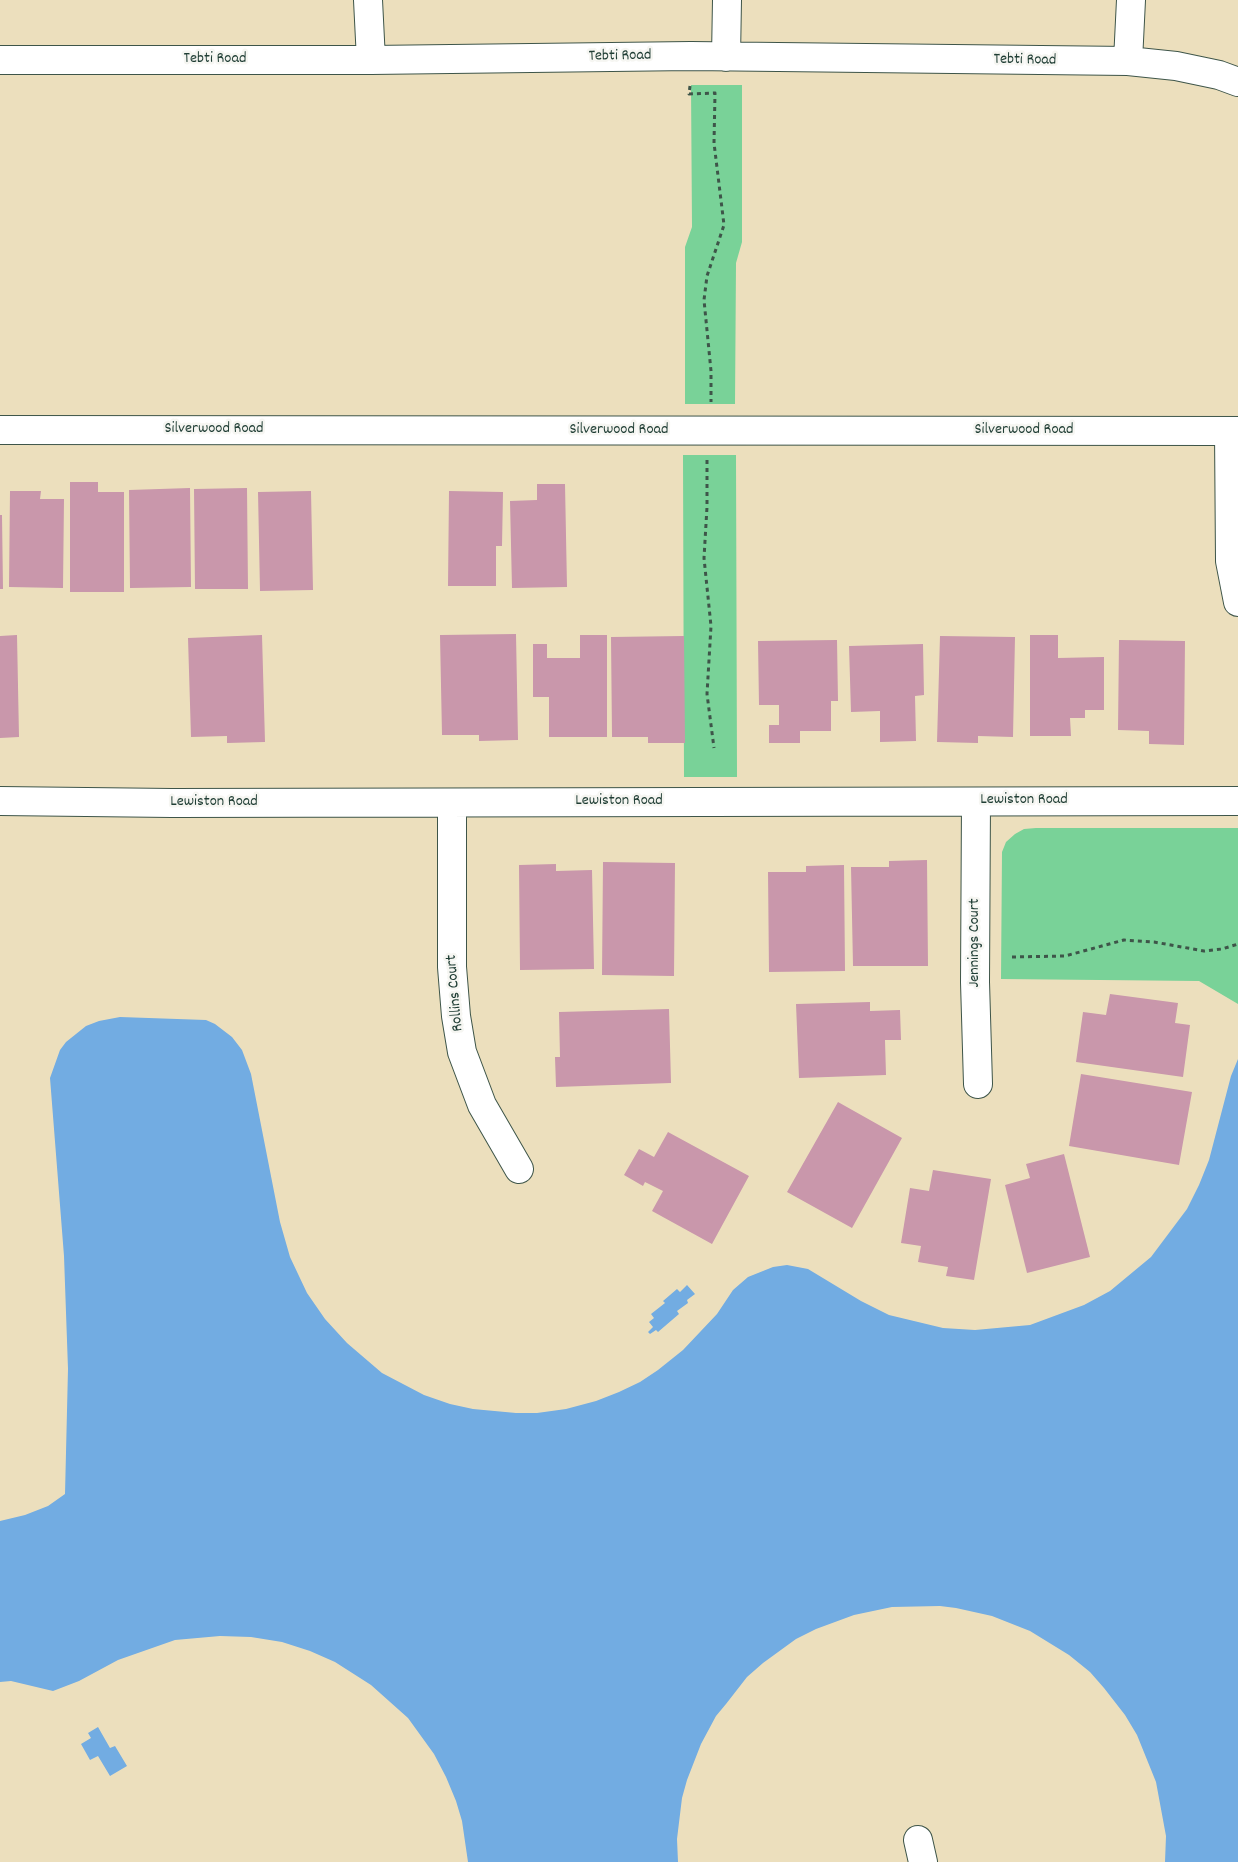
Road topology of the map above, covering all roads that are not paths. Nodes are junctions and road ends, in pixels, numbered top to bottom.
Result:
1 (368, 0) edge
2 (727, 0) edge
3 (1131, 0) edge
4 (726, 57) junction
5 (0, 60) edge
6 (371, 60) junction
7 (1128, 61) junction
8 (1238, 82) edge
9 (0, 430) edge
10 (1234, 431) edge
11 (1238, 602) edge
12 (0, 801) edge
13 (1238, 801) edge
14 (976, 802) junction
15 (452, 803) junction
16 (978, 1084) dead end
17 (519, 1169) dead end

1 - 6 street
2 - 4 street
3 - 7 street
4 - 6 street, Tebti Road
4 - 7 street, Tebti Road
5 - 6 street, Tebti Road
7 - 8 street, Tebti Road
9 - 10 street, Silverwood Road
10 - 11 street
12 - 15 street, Lewiston Road
13 - 14 street, Lewiston Road
14 - 15 street, Lewiston Road
14 - 16 street, Jennings Court
15 - 17 street, Rollins Court

